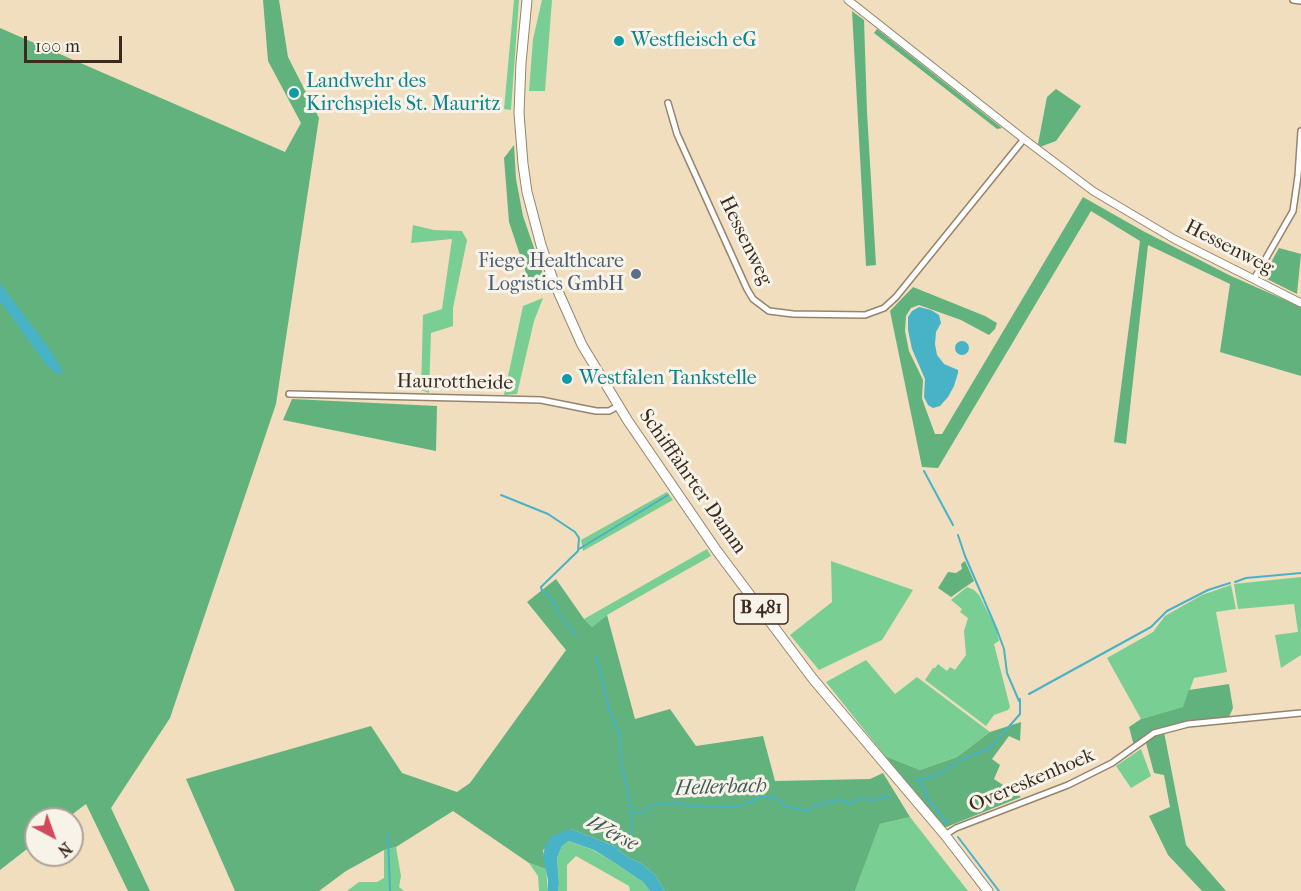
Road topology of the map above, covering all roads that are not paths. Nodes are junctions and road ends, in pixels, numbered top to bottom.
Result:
1 (529, 0) edge
2 (849, 0) edge
3 (1293, 0) edge
4 (1301, 1) edge
5 (669, 103) dead end
6 (1301, 131) edge
7 (1024, 139) junction
8 (1254, 279) junction
9 (1301, 303) edge
10 (289, 394) dead end
11 (618, 406) junction
12 (1301, 713) edge
13 (945, 835) junction
14 (988, 891) edge

1 - 11 main road, Schifffahrter Damm / B 481
2 - 7 street, Hessenweg
3 - 4 street
5 - 7 street, Hessenweg
6 - 8 street
7 - 8 street, Hessenweg
8 - 9 street, Hessenweg
10 - 11 street, Haurottheide
11 - 13 main road, Schifffahrter Damm / B 481
12 - 13 street, Overeskenhoek
13 - 14 main road, Schifffahrter Damm / B 481

